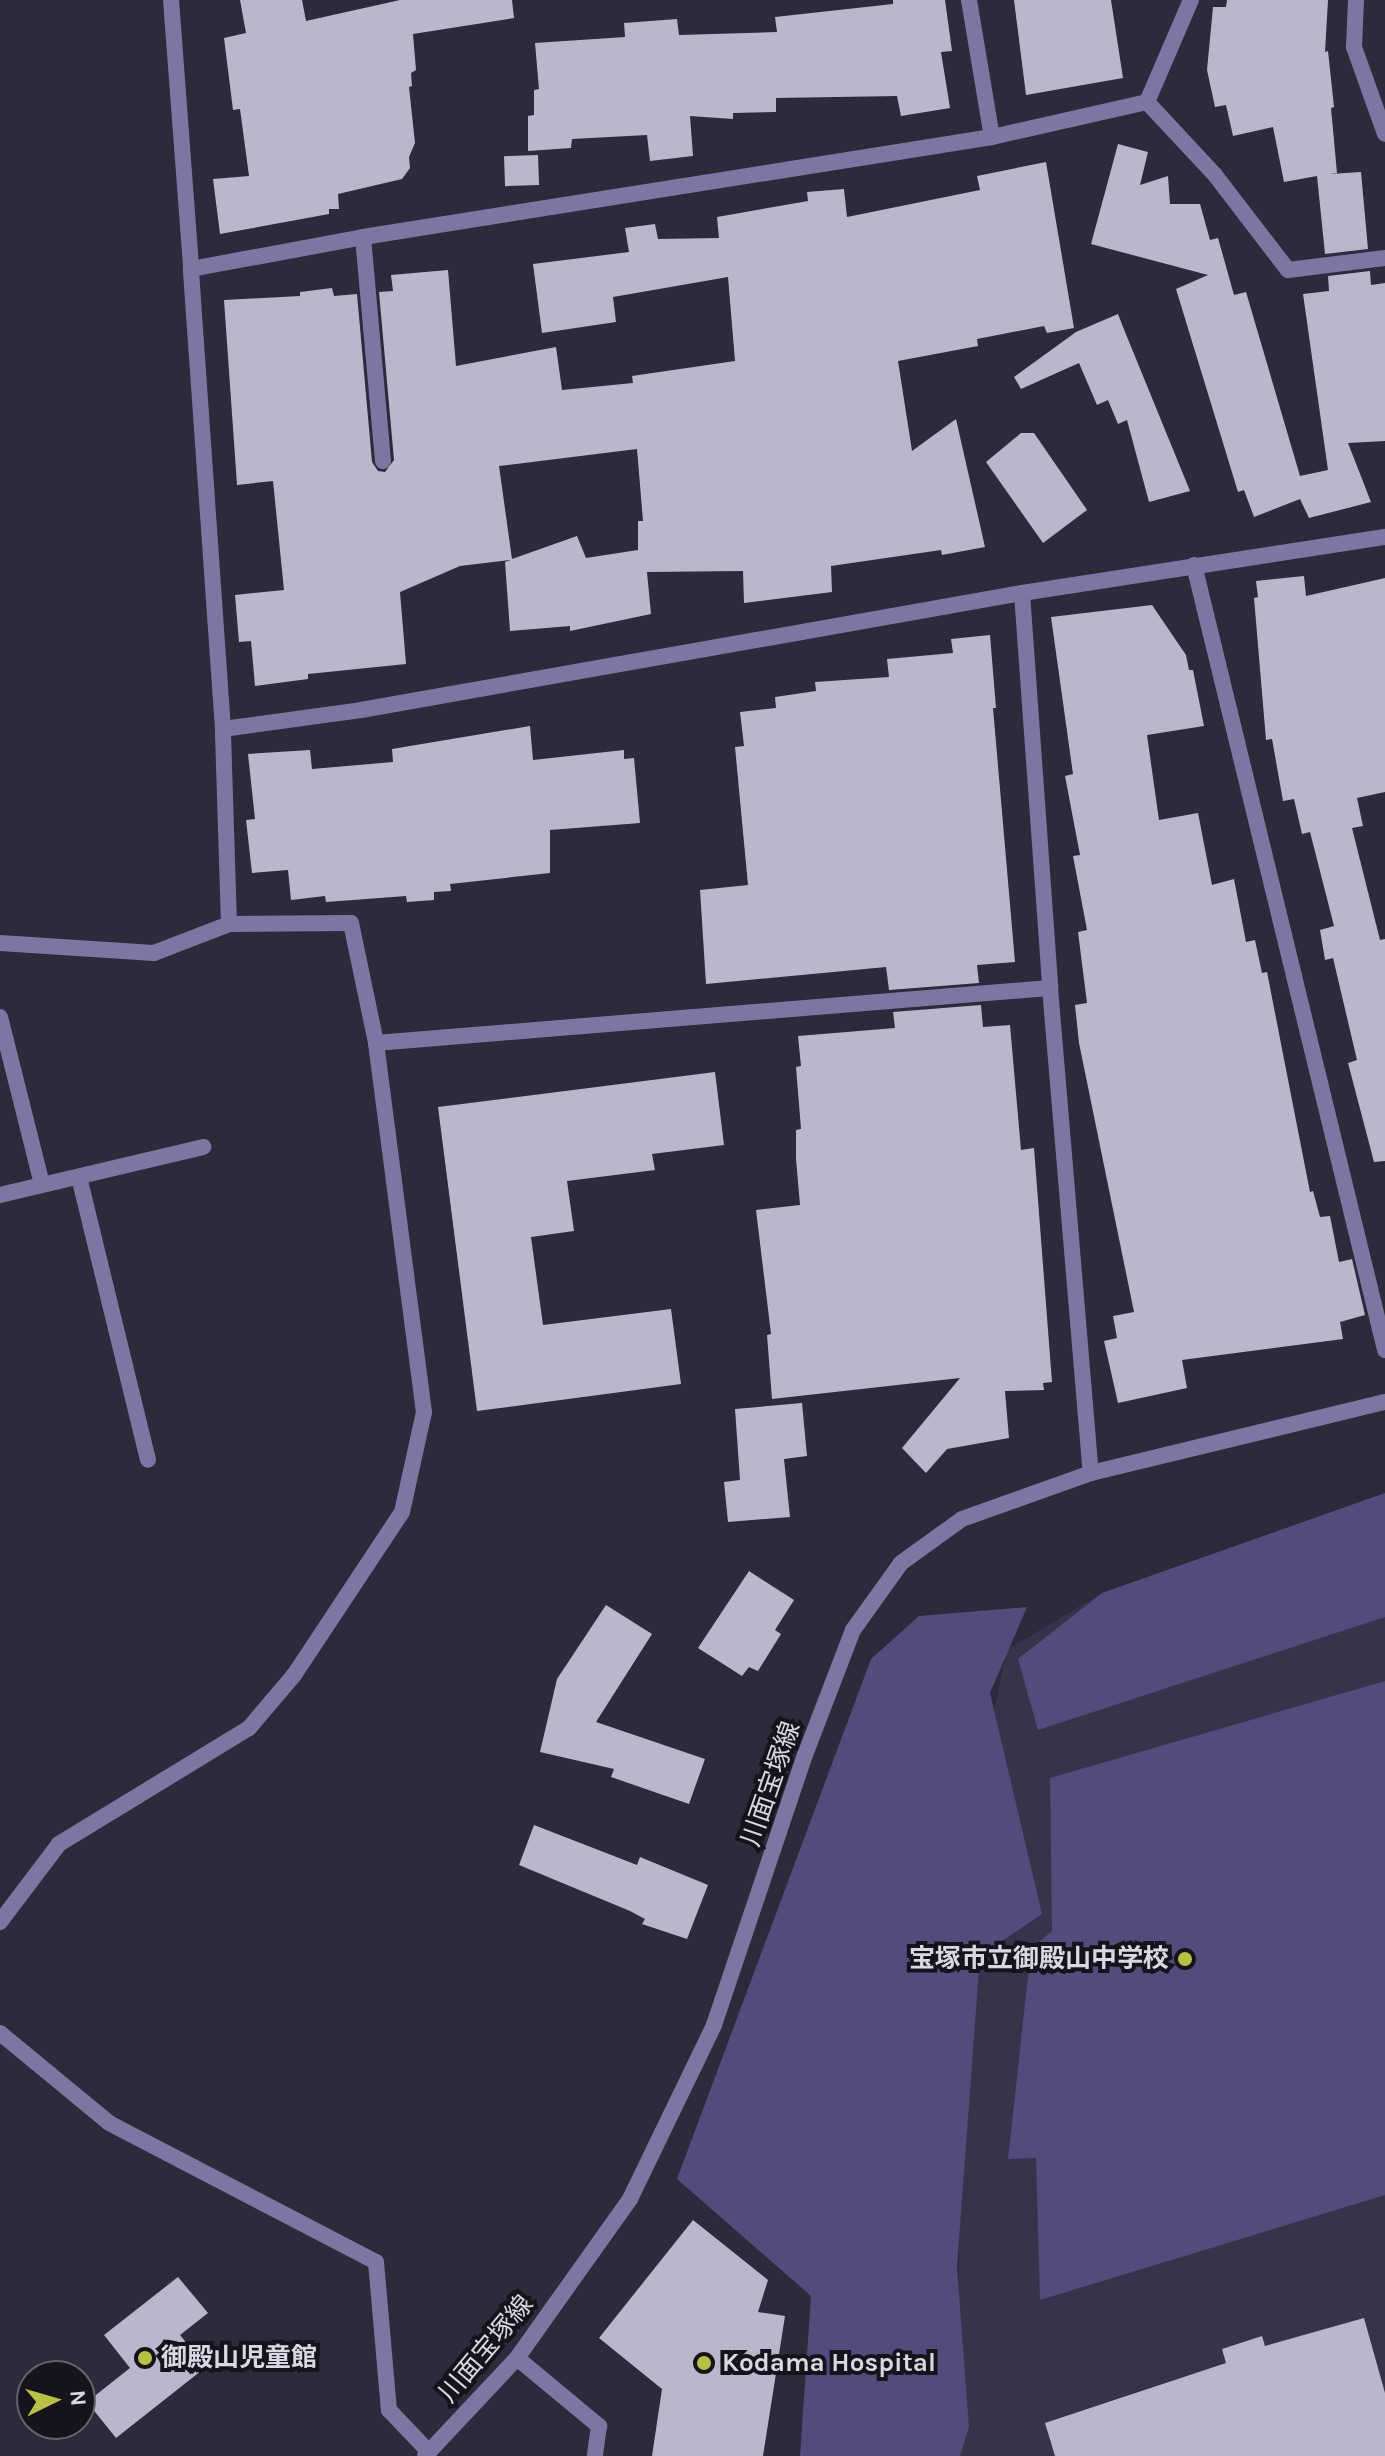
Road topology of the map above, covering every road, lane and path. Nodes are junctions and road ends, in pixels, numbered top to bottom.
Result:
1 (171, 0) edge
2 (969, 0) edge
3 (1191, 0) edge
4 (1356, 0) edge
5 (1147, 102) junction
6 (1385, 134) edge
7 (992, 137) junction
8 (363, 237) junction
9 (1385, 258) edge
10 (191, 269) junction
11 (383, 461) dead end
12 (1385, 537) edge
13 (1194, 565) junction
14 (1022, 593) junction
15 (223, 729) junction
16 (229, 924) junction
17 (0, 943) edge
18 (1050, 988) junction
19 (0, 1017) edge
20 (376, 1043) junction
21 (203, 1147) dead end
22 (79, 1177) junction
23 (42, 1184) junction
24 (0, 1195) edge
25 (1385, 1350) edge
26 (1385, 1402) edge
27 (148, 1460) dead end
28 (1091, 1473) junction
29 (0, 1922) edge
30 (0, 2033) edge
31 (517, 2358) junction
32 (427, 2454) edge
33 (595, 2456) edge

1 - 10 street
2 - 7 street
3 - 5 street
4 - 6 street
5 - 7 street
5 - 9 street
7 - 8 street
8 - 10 street
8 - 11 street
10 - 15 street
12 - 13 street
13 - 14 street
13 - 25 street
14 - 15 street
14 - 18 street
15 - 16 street
16 - 17 street
16 - 20 street
18 - 20 street
18 - 28 street
19 - 23 street
20 - 29 street
21 - 22 street
22 - 23 street
22 - 27 street
23 - 24 street
26 - 28 street, 川面宝塚線
28 - 31 street, 川面宝塚線
30 - 32 street
31 - 32 street, 川面宝塚線
31 - 33 street

